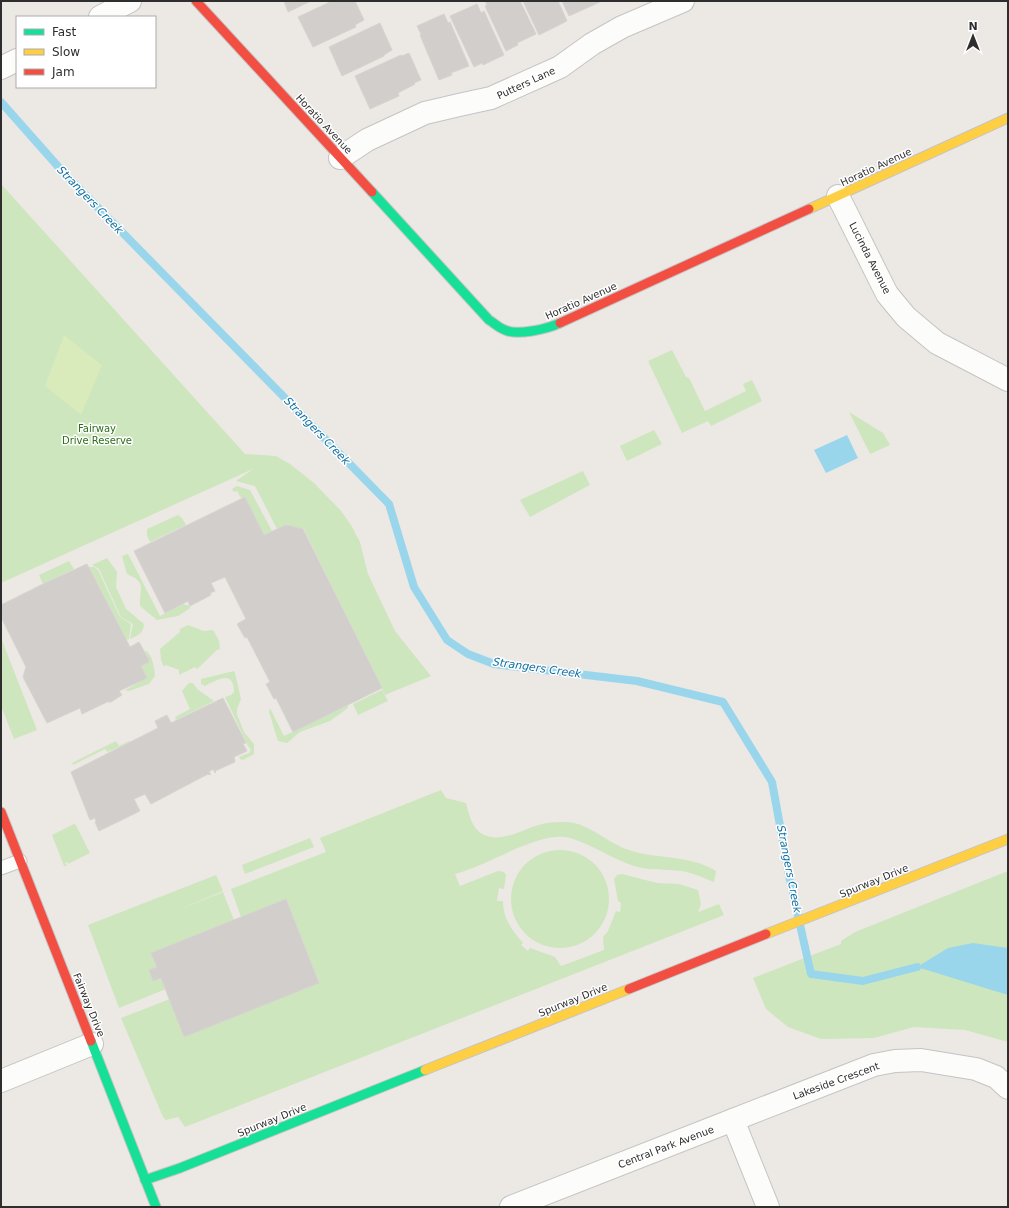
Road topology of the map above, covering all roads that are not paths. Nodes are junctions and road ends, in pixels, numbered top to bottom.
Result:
1 (130, 1) edge
2 (196, 1) edge
3 (683, 1) edge
4 (102, 16) edge
5 (16, 60) edge
6 (1, 68) edge
7 (1008, 118) edge
8 (340, 158) junction
9 (838, 196) junction
10 (1008, 380) edge
11 (1, 812) edge
12 (1008, 839) edge
13 (20, 861) junction
14 (1, 868) edge
15 (92, 1044) junction
16 (1, 1081) edge
17 (1008, 1088) edge
18 (733, 1120) junction
19 (145, 1180) junction
20 (156, 1207) edge
21 (512, 1207) edge
22 (768, 1207) edge

1 - 4 street
2 - 8 street, Horatio Avenue
3 - 8 street, Putters Lane
5 - 6 street
7 - 9 street, Horatio Avenue
8 - 9 street, Horatio Avenue
9 - 10 street, Lucinda Avenue
11 - 13 street, Fairway Drive
12 - 19 street, Spurway Drive
13 - 14 lane
13 - 15 street, Fairway Drive
15 - 16 street
15 - 19 street, Fairway Drive
17 - 18 street, Lakeside Crescent
18 - 21 street, Central Park Avenue
18 - 22 street
19 - 20 street, Fairway Drive

